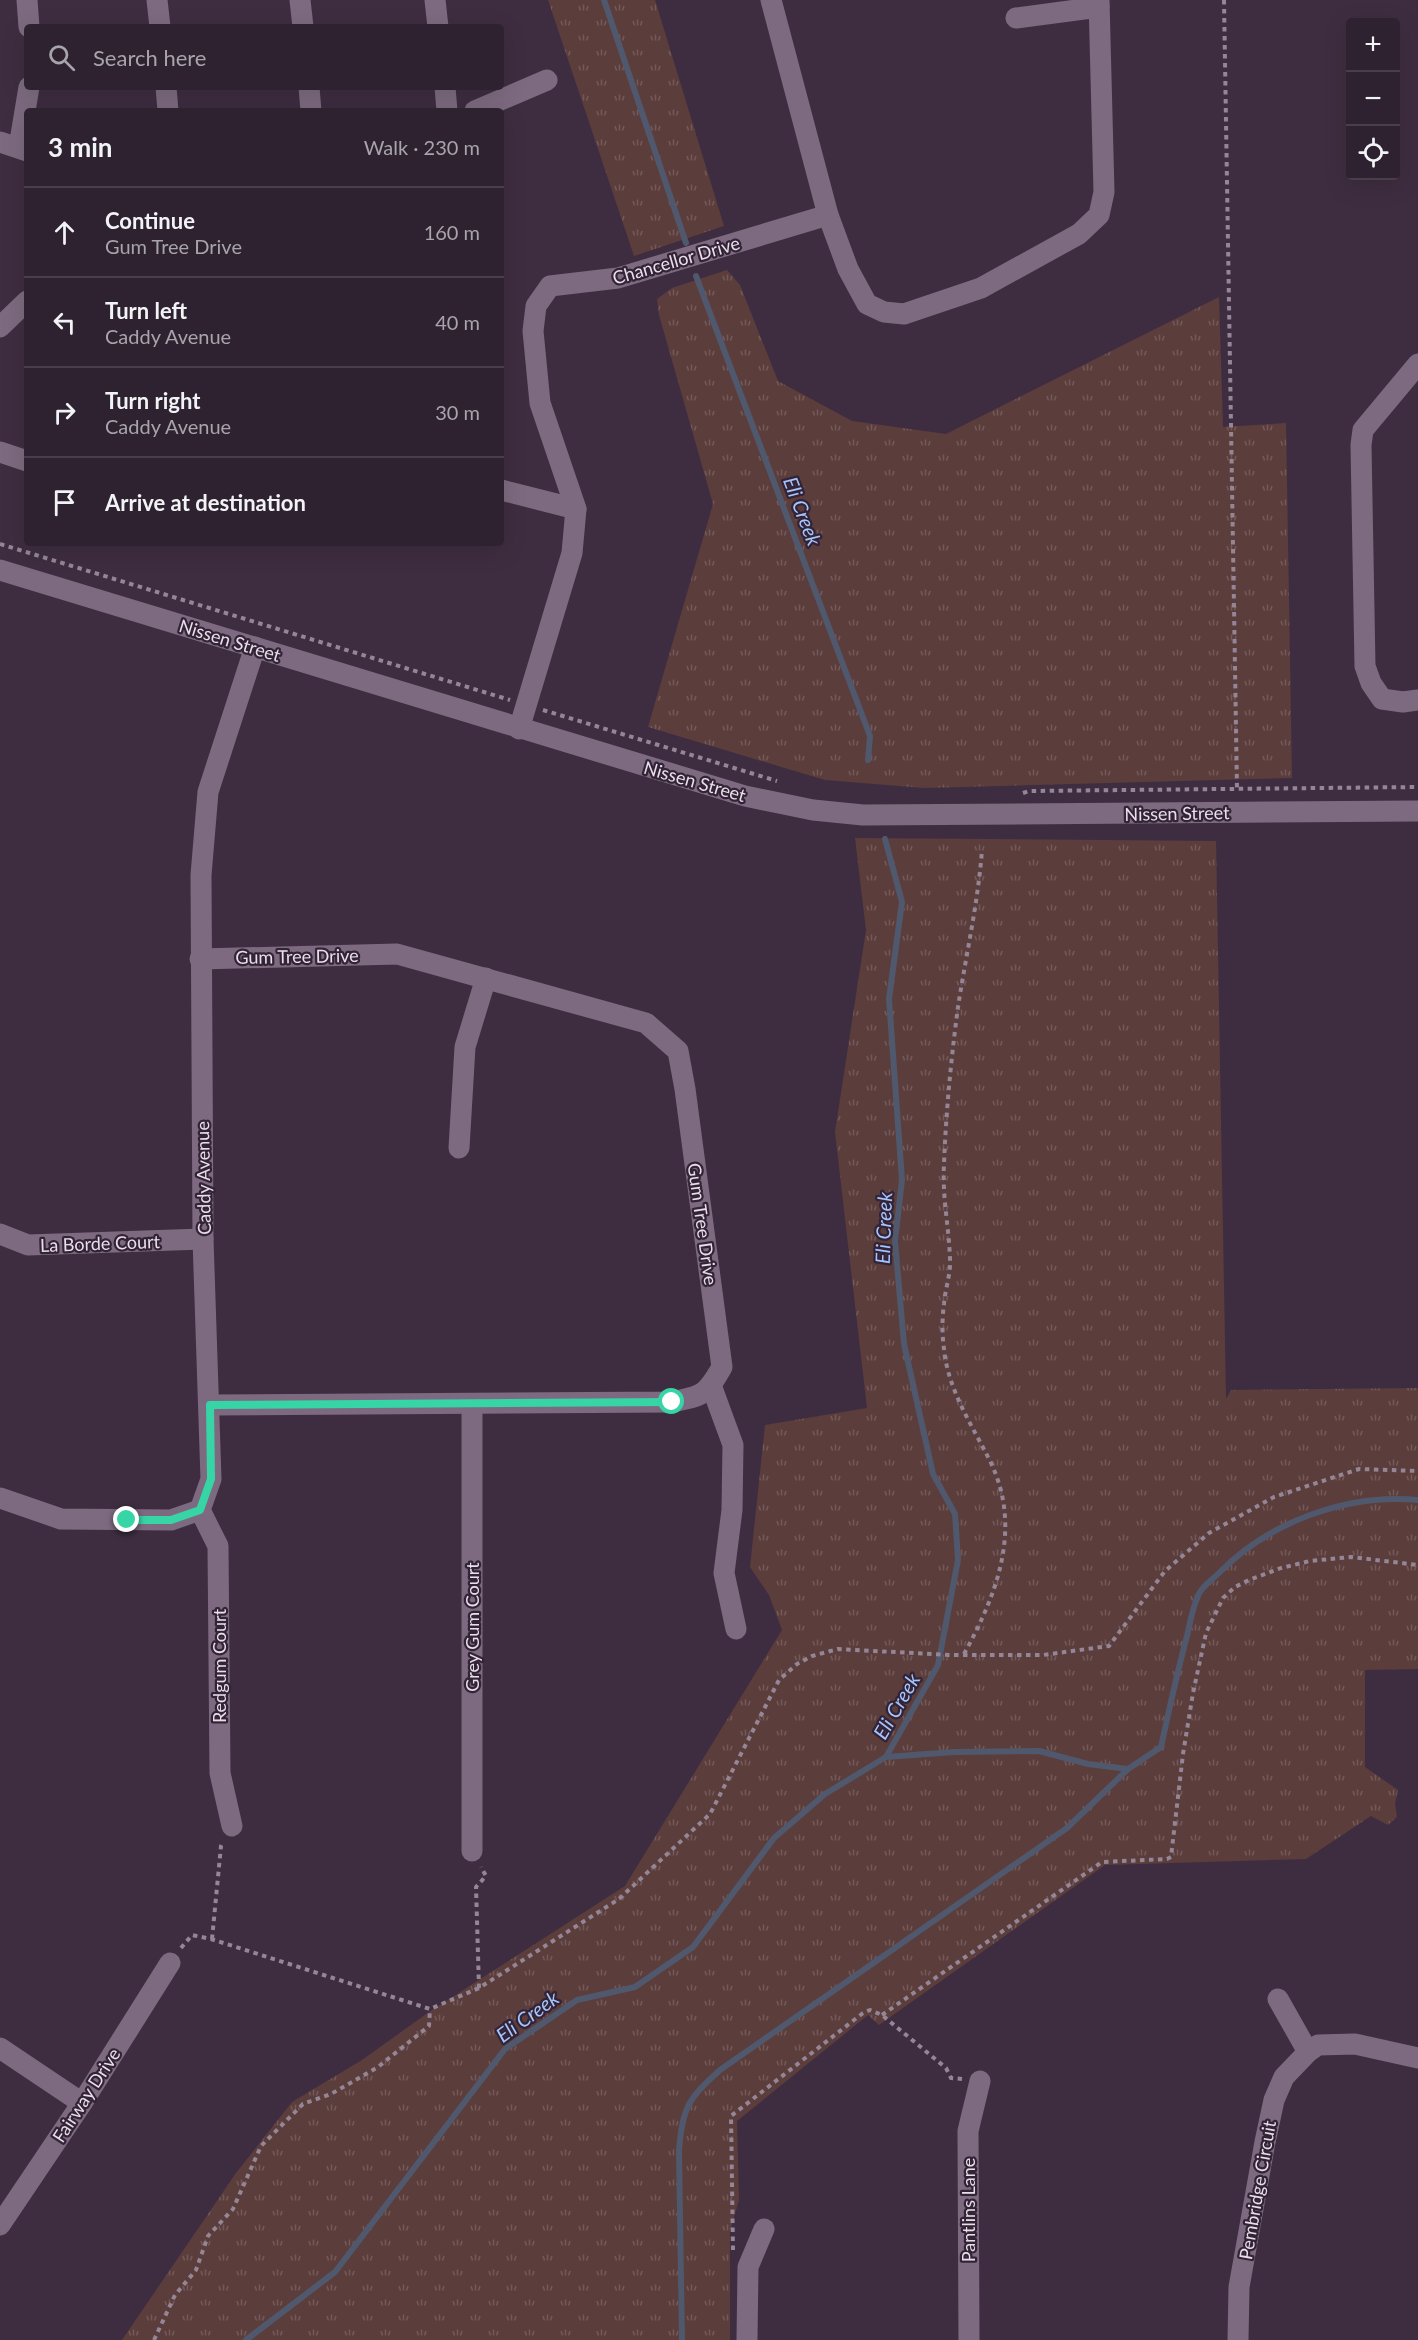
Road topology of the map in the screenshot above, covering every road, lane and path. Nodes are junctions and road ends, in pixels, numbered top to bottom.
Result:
1 (27, 0) edge
2 (158, 0) edge
3 (300, 0) edge
4 (435, 0) edge
5 (771, 0) edge
6 (1224, 0) edge
7 (1099, 4) edge
8 (1016, 18) dead end
9 (29, 24) edge
10 (160, 24) edge
11 (303, 24) edge
12 (438, 24) edge
13 (547, 80) dead end
14 (28, 90) edge
15 (166, 90) edge
16 (309, 90) edge
17 (445, 90) edge
18 (24, 108) edge
19 (24, 108) edge
20 (168, 108) edge
21 (311, 108) edge
22 (447, 108) edge
23 (482, 108) edge
24 (15, 147) edge
25 (828, 215) junction
26 (24, 304) edge
27 (0, 327) edge
28 (1418, 364) edge
29 (0, 452) edge
30 (24, 460) edge
31 (504, 491) edge
32 (576, 509) junction
33 (0, 544) edge
34 (0, 570) edge
35 (255, 647) junction
36 (1418, 700) edge
37 (525, 705) junction
38 (519, 729) junction
39 (784, 784) dead end
40 (1418, 787) edge
41 (1237, 789) junction
42 (1018, 795) dead end
43 (1418, 811) edge
44 (982, 850) dead end
45 (200, 959) junction
46 (486, 978) junction
47 (459, 1148) dead end
48 (0, 1234) edge
49 (203, 1239) junction
50 (711, 1385) junction
51 (472, 1404) junction
52 (210, 1405) junction
53 (1418, 1471) edge
54 (0, 1498) edge
55 (200, 1510) junction
56 (1418, 1565) edge
57 (736, 1629) dead end
58 (963, 1655) junction
59 (232, 1826) joint
60 (472, 1851) joint
61 (212, 1939) junction
62 (170, 1963) joint
63 (478, 1988) junction
64 (1278, 1999) dead end
65 (430, 2009) junction
66 (882, 2015) junction
67 (0, 2048) edge
68 (1308, 2052) junction
69 (1418, 2058) edge
70 (980, 2081) joint
71 (82, 2103) junction
72 (0, 2224) edge
73 (764, 2229) dead end
74 (733, 2257) dead end
75 (154, 2340) edge
76 (747, 2340) edge
77 (969, 2340) edge
78 (1238, 2340) edge

1 - 9 street
2 - 10 street
3 - 11 street
4 - 12 street
5 - 25 street
6 - 41 path
7 - 8 street
7 - 25 street
13 - 23 street
14 - 19 street
15 - 20 street
16 - 21 street
17 - 22 street
18 - 24 street
25 - 32 street, Chancellor Drive
26 - 27 street
28 - 36 street
29 - 30 street
31 - 32 street
32 - 37 street, Chancellor Drive
33 - 37 path
34 - 35 street, Nissen Street
35 - 38 street, Nissen Street
35 - 45 street, Caddy Avenue
37 - 38 street, Chancellor Drive
37 - 39 path
38 - 43 street, Nissen Street
40 - 41 path
41 - 42 path
44 - 58 path
45 - 46 street, Gum Tree Drive
45 - 49 street, Caddy Avenue
46 - 47 street
46 - 50 street, Gum Tree Drive
48 - 49 street, La Borde Court
49 - 52 street, Caddy Avenue
50 - 51 street
50 - 57 street
51 - 52 street
51 - 60 street, Grey Gum Court
52 - 55 street, Caddy Avenue
53 - 58 path
54 - 55 street
55 - 59 street, Redgum Court
56 - 66 path
58 - 63 path
59 - 61 path
60 - 63 path
61 - 62 path
61 - 65 path
62 - 71 street, Fairway Drive
63 - 65 path
64 - 68 street
65 - 75 path
66 - 70 path
66 - 74 path
67 - 71 street
68 - 69 street
68 - 78 street, Pembridge Circuit
70 - 77 street, Pantlins Lane
71 - 72 street, Fairway Drive
73 - 76 street

